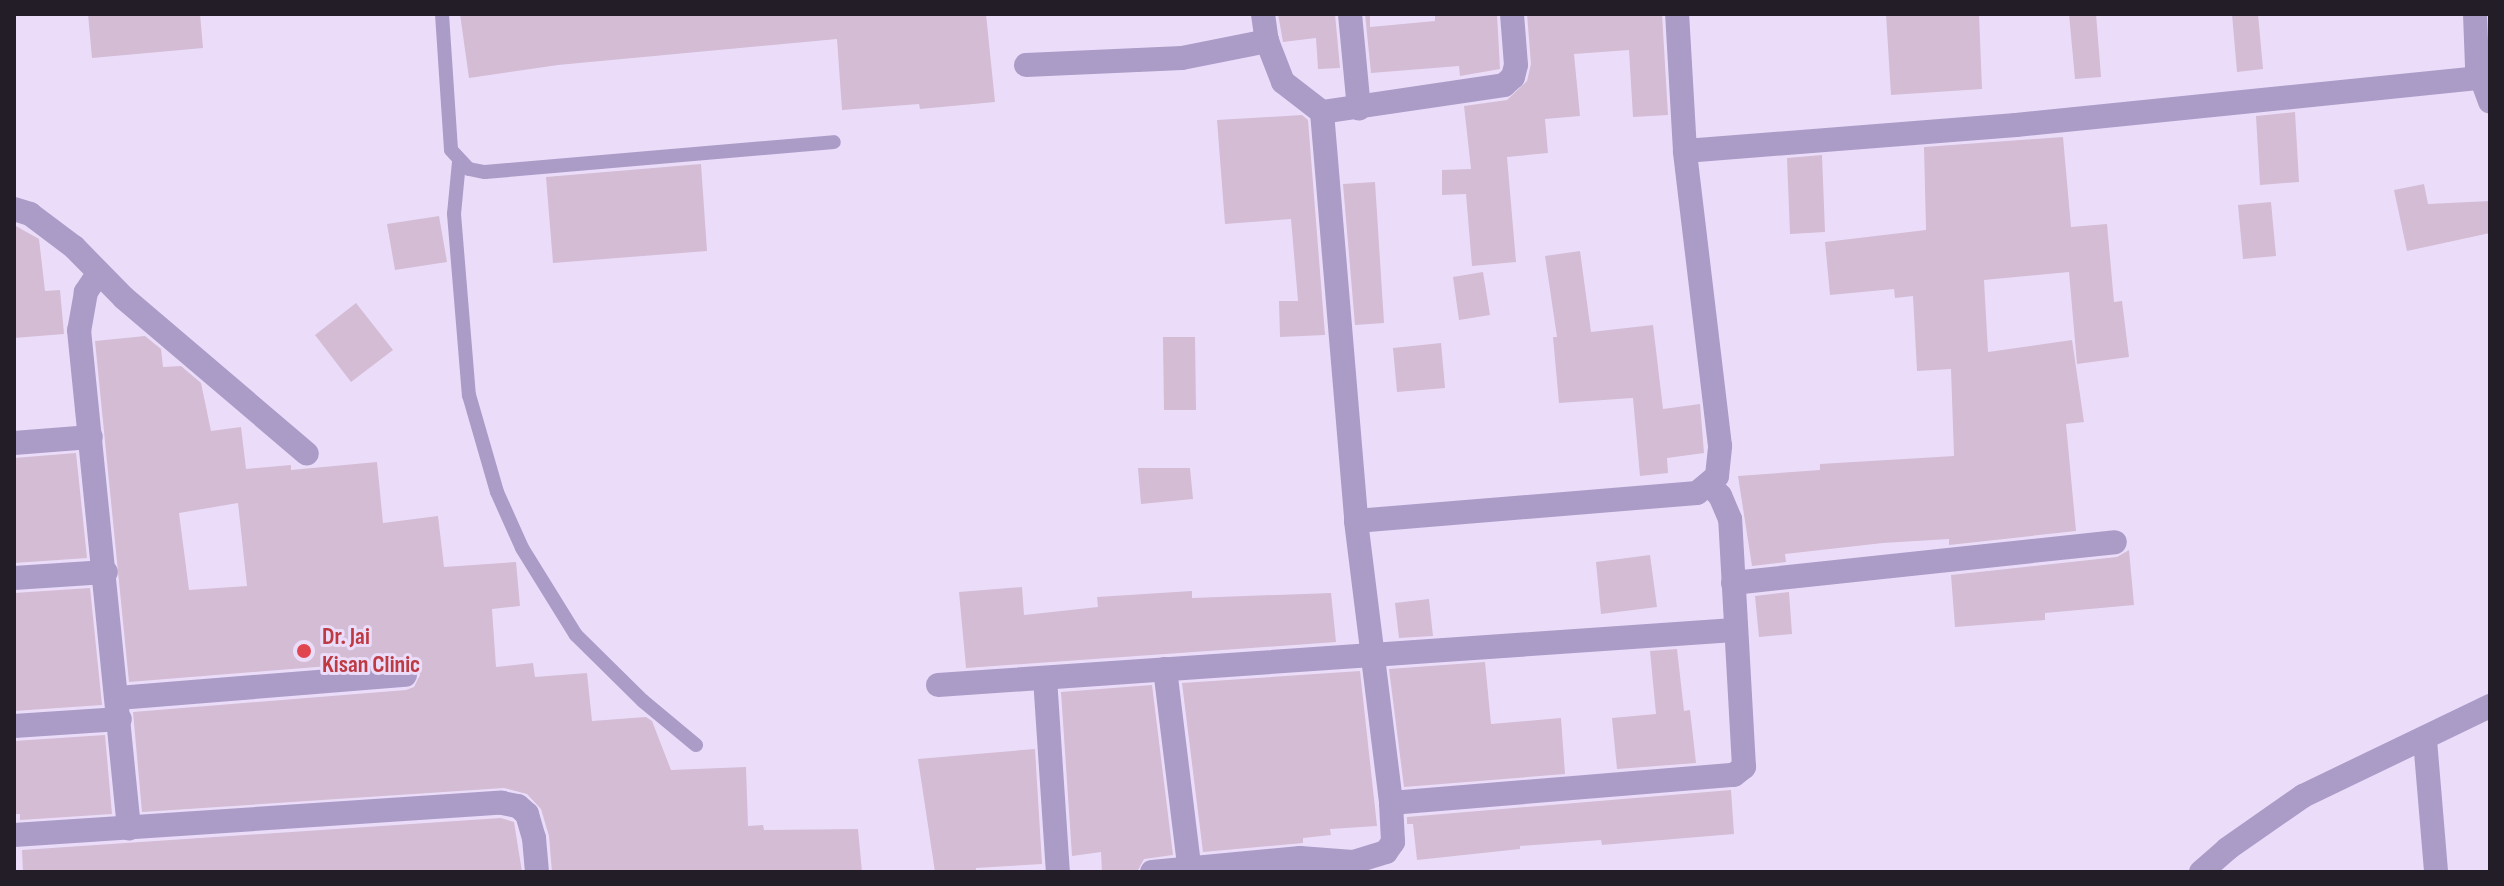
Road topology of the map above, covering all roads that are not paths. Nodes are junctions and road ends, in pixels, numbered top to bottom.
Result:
1 (442, 14) edge
2 (1263, 14) edge
3 (1350, 14) edge
4 (1512, 14) edge
5 (1677, 14) edge
6 (2475, 14) edge
7 (1267, 41) junction
8 (1026, 65) dead end
9 (2485, 77) edge
10 (2490, 102) edge
11 (1359, 109) junction
12 (1322, 112) junction
13 (834, 142) dead end
14 (1685, 151) junction
15 (459, 162) junction
16 (14, 209) edge
17 (98, 274) junction
18 (91, 437) junction
19 (14, 443) edge
20 (307, 454) dead end
21 (1710, 485) junction
22 (1356, 521) junction
23 (2115, 542) dead end
24 (106, 572) junction
25 (14, 578) edge
26 (1733, 583) junction
27 (1734, 630) junction
28 (1371, 654) junction
29 (1165, 669) junction
30 (405, 675) dead end
31 (1045, 678) junction
32 (938, 685) dead end
33 (2490, 706) edge
34 (119, 708) junction
35 (14, 726) edge
36 (2425, 740) junction
37 (696, 745) dead end
38 (1391, 803) junction
39 (129, 828) junction
40 (14, 835) edge
41 (1347, 867) edge
42 (1190, 870) edge
43 (537, 872) edge
44 (1058, 872) edge
45 (1152, 872) edge
46 (2201, 872) edge
47 (2436, 872) edge

1 - 15 lane
2 - 7 street
3 - 11 street
4 - 11 street
5 - 14 street
6 - 9 street
7 - 8 street
7 - 12 street
9 - 10 street
9 - 14 street
11 - 12 street
12 - 22 street
13 - 15 lane
14 - 21 street
15 - 37 lane
16 - 17 street
17 - 18 street
17 - 20 street
18 - 19 street
18 - 24 street
21 - 22 street
21 - 26 street
22 - 28 street
23 - 26 street
24 - 25 street
24 - 34 street
26 - 27 street
27 - 28 street
27 - 38 street
28 - 29 street
28 - 38 street
29 - 31 street
29 - 42 street
30 - 34 street
31 - 32 street
31 - 44 street
33 - 36 street
34 - 35 street
34 - 39 street
36 - 46 street
36 - 47 street
38 - 41 street
39 - 40 street
39 - 43 street
41 - 42 street
42 - 45 street

